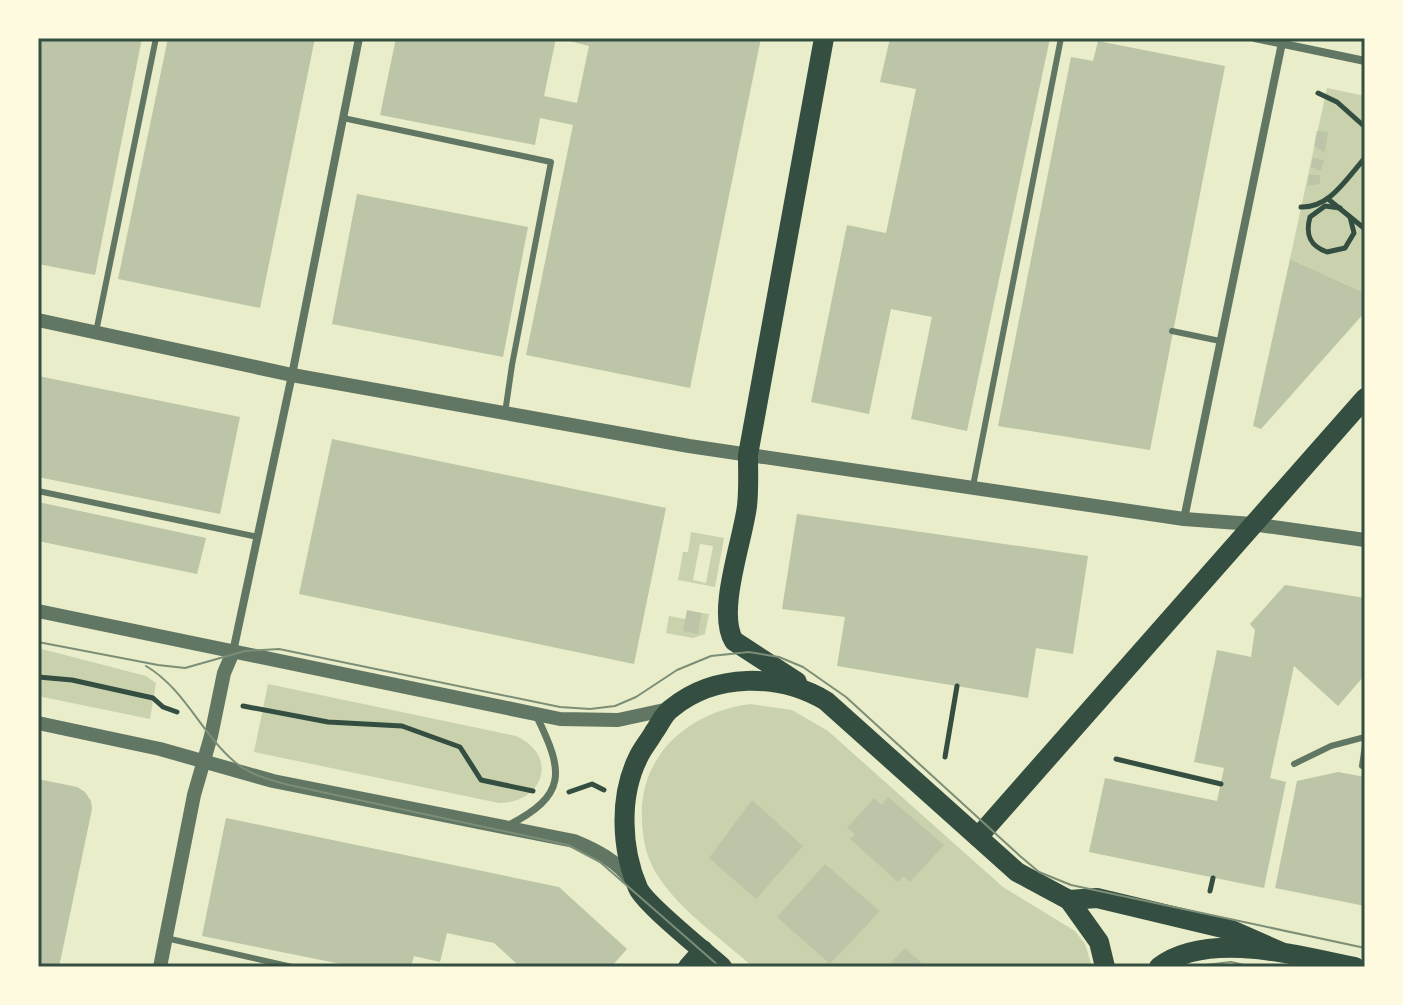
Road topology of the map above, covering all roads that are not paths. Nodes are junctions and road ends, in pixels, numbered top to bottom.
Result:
1 (156, 38) edge
2 (359, 38) edge
3 (824, 38) edge
4 (1061, 38) edge
5 (1255, 38) edge
6 (1282, 41) edge
7 (1365, 61) edge
8 (343, 118) junction
9 (38, 320) edge
10 (1172, 331) dead end
11 (96, 333) junction
12 (1220, 341) junction
13 (292, 375) junction
14 (1365, 398) edge
15 (505, 413) junction
16 (748, 455) junction
17 (973, 488) junction
18 (38, 491) edge
19 (1184, 519) junction
20 (1252, 524) junction
21 (258, 537) junction
22 (1365, 540) edge
23 (38, 611) edge
24 (233, 652) junction
25 (813, 693) junction
26 (669, 709) junction
27 (536, 715) junction
28 (38, 723) edge
29 (1365, 737) edge
30 (1365, 745) edge
31 (204, 763) junction
32 (1294, 764) dead end
33 (1365, 766) edge
34 (505, 827) junction
35 (978, 837) junction
36 (639, 891) junction
37 (1069, 900) junction
38 (166, 938) junction
39 (703, 950) junction
40 (1281, 952) junction
41 (160, 967) edge
42 (292, 967) edge
43 (688, 967) edge
44 (722, 967) edge
45 (1105, 967) edge
46 (1159, 967) edge
47 (1355, 967) edge

1 - 11 lane
2 - 8 street
3 - 16 main road
4 - 17 lane
5 - 6 street
6 - 7 street
6 - 12 street
8 - 13 street
8 - 15 lane
9 - 11 street
10 - 12 lane
11 - 13 street
12 - 19 street
13 - 15 street
13 - 21 street
14 - 20 main road
15 - 16 street
16 - 17 street
16 - 25 main road
17 - 19 street
18 - 21 lane
19 - 20 street
20 - 22 street
20 - 35 main road
21 - 24 street
23 - 24 street
24 - 27 street
24 - 31 street
25 - 26 main road
25 - 35 main road
26 - 27 street
26 - 36 main road
27 - 34 street
28 - 31 street
29 - 32 lane
30 - 33 lane
31 - 34 street
31 - 38 street
34 - 36 street
35 - 37 main road
36 - 39 main road
37 - 40 main road
37 - 45 main road
38 - 41 street
38 - 42 lane
39 - 43 main road
39 - 44 main road
40 - 46 main road
40 - 47 main road

